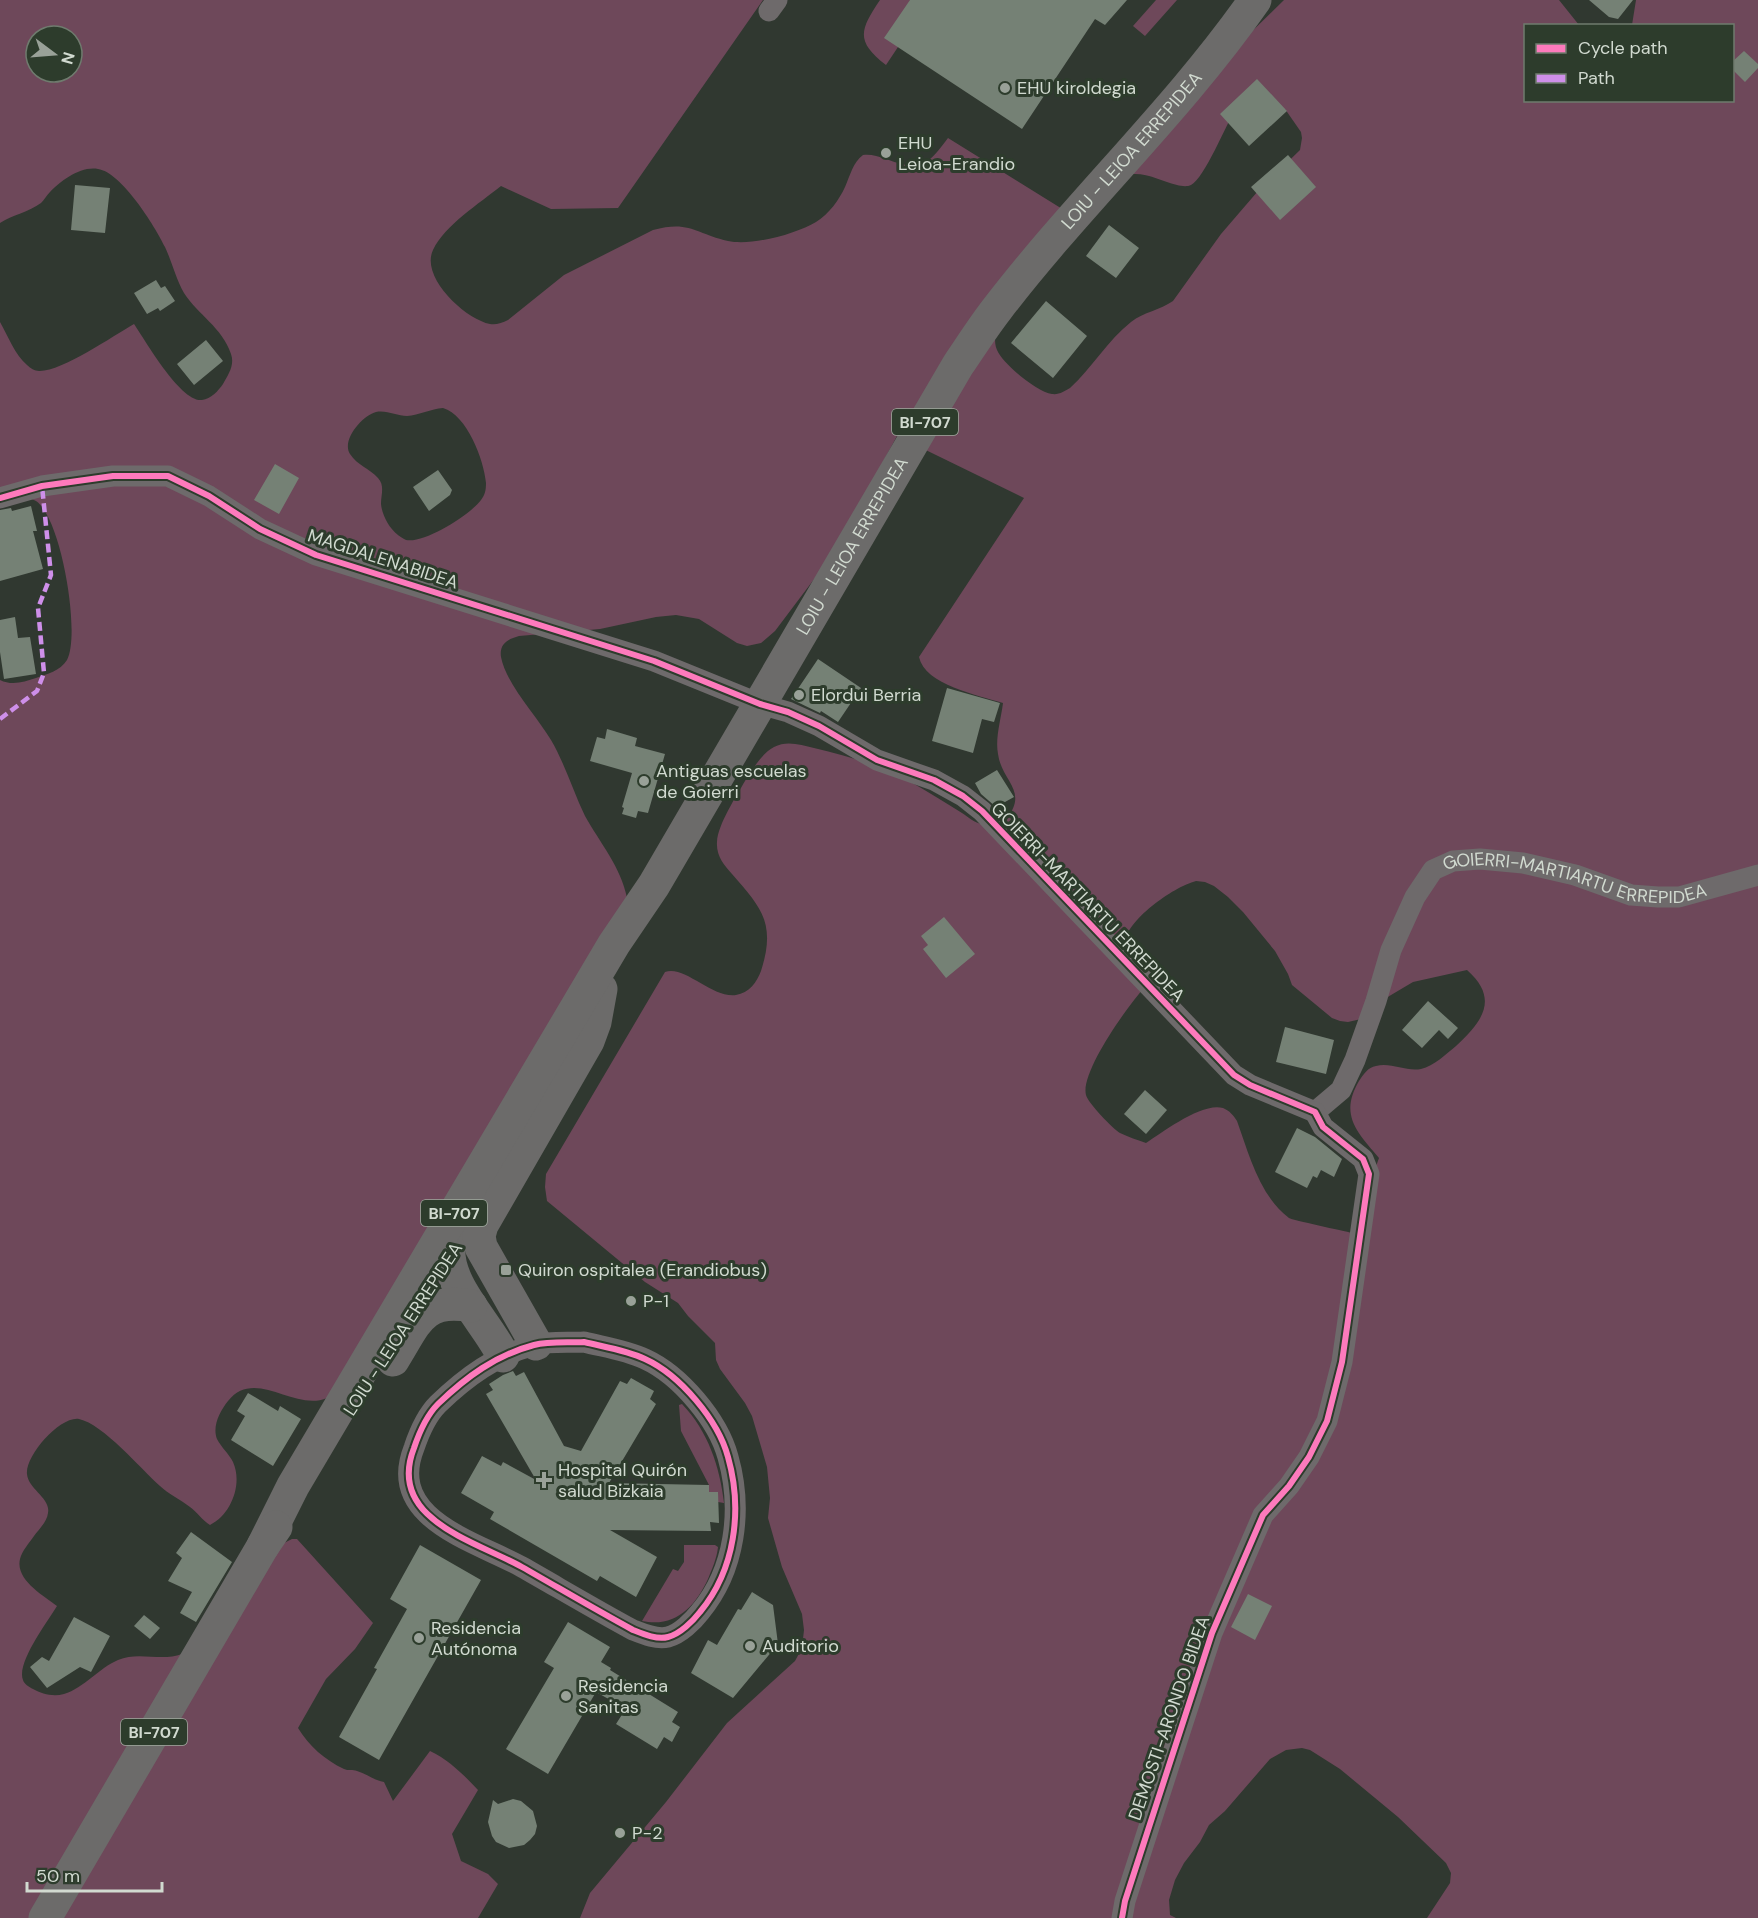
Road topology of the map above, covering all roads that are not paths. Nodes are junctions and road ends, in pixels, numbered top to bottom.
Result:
1 (1255, 0) edge
2 (0, 498) edge
3 (759, 704) junction
4 (1758, 875) edge
5 (654, 885) junction
6 (601, 989) junction
7 (534, 1079) junction
8 (1315, 1112) junction
9 (449, 1257) junction
10 (514, 1306) junction
11 (476, 1313) junction
12 (536, 1344) junction
13 (503, 1356) junction
14 (303, 1489) junction
15 (263, 1546) junction
16 (45, 1918) edge
17 (1122, 1918) edge

1 - 3 main road, LOIU - LEIOA ERREPIDEA / BI-707
2 - 3 street, MAGDALENABIDEA
3 - 5 main road, LOIU - LEIOA ERREPIDEA / BI-707
3 - 8 street, GOIERRI-MARTIARTU ERREPIDEA
4 - 8 street, GOIERRI-MARTIARTU ERREPIDEA
5 - 6 main road, LOIU - LEIOA ERREPIDEA / BI-707
5 - 7 main road, LOIU - LEIOA ERREPIDEA / BI-707
6 - 9 main road, LOIU - LEIOA ERREPIDEA / BI-707
6 - 10 main road
7 - 9 main road
7 - 15 main road, LOIU - LEIOA ERREPIDEA / BI-707
8 - 17 street, DEMOSTI-ARONDO BIDEA
9 - 11 main road
9 - 14 main road, LOIU - LEIOA ERREPIDEA / BI-707
10 - 11 main road
10 - 12 main road
11 - 13 main road
11 - 14 main road
12 - 13 street
12 - 13 street
14 - 15 main road, LOIU - LEIOA ERREPIDEA / BI-707
15 - 16 main road, LOIU - LEIOA ERREPIDEA / BI-707

